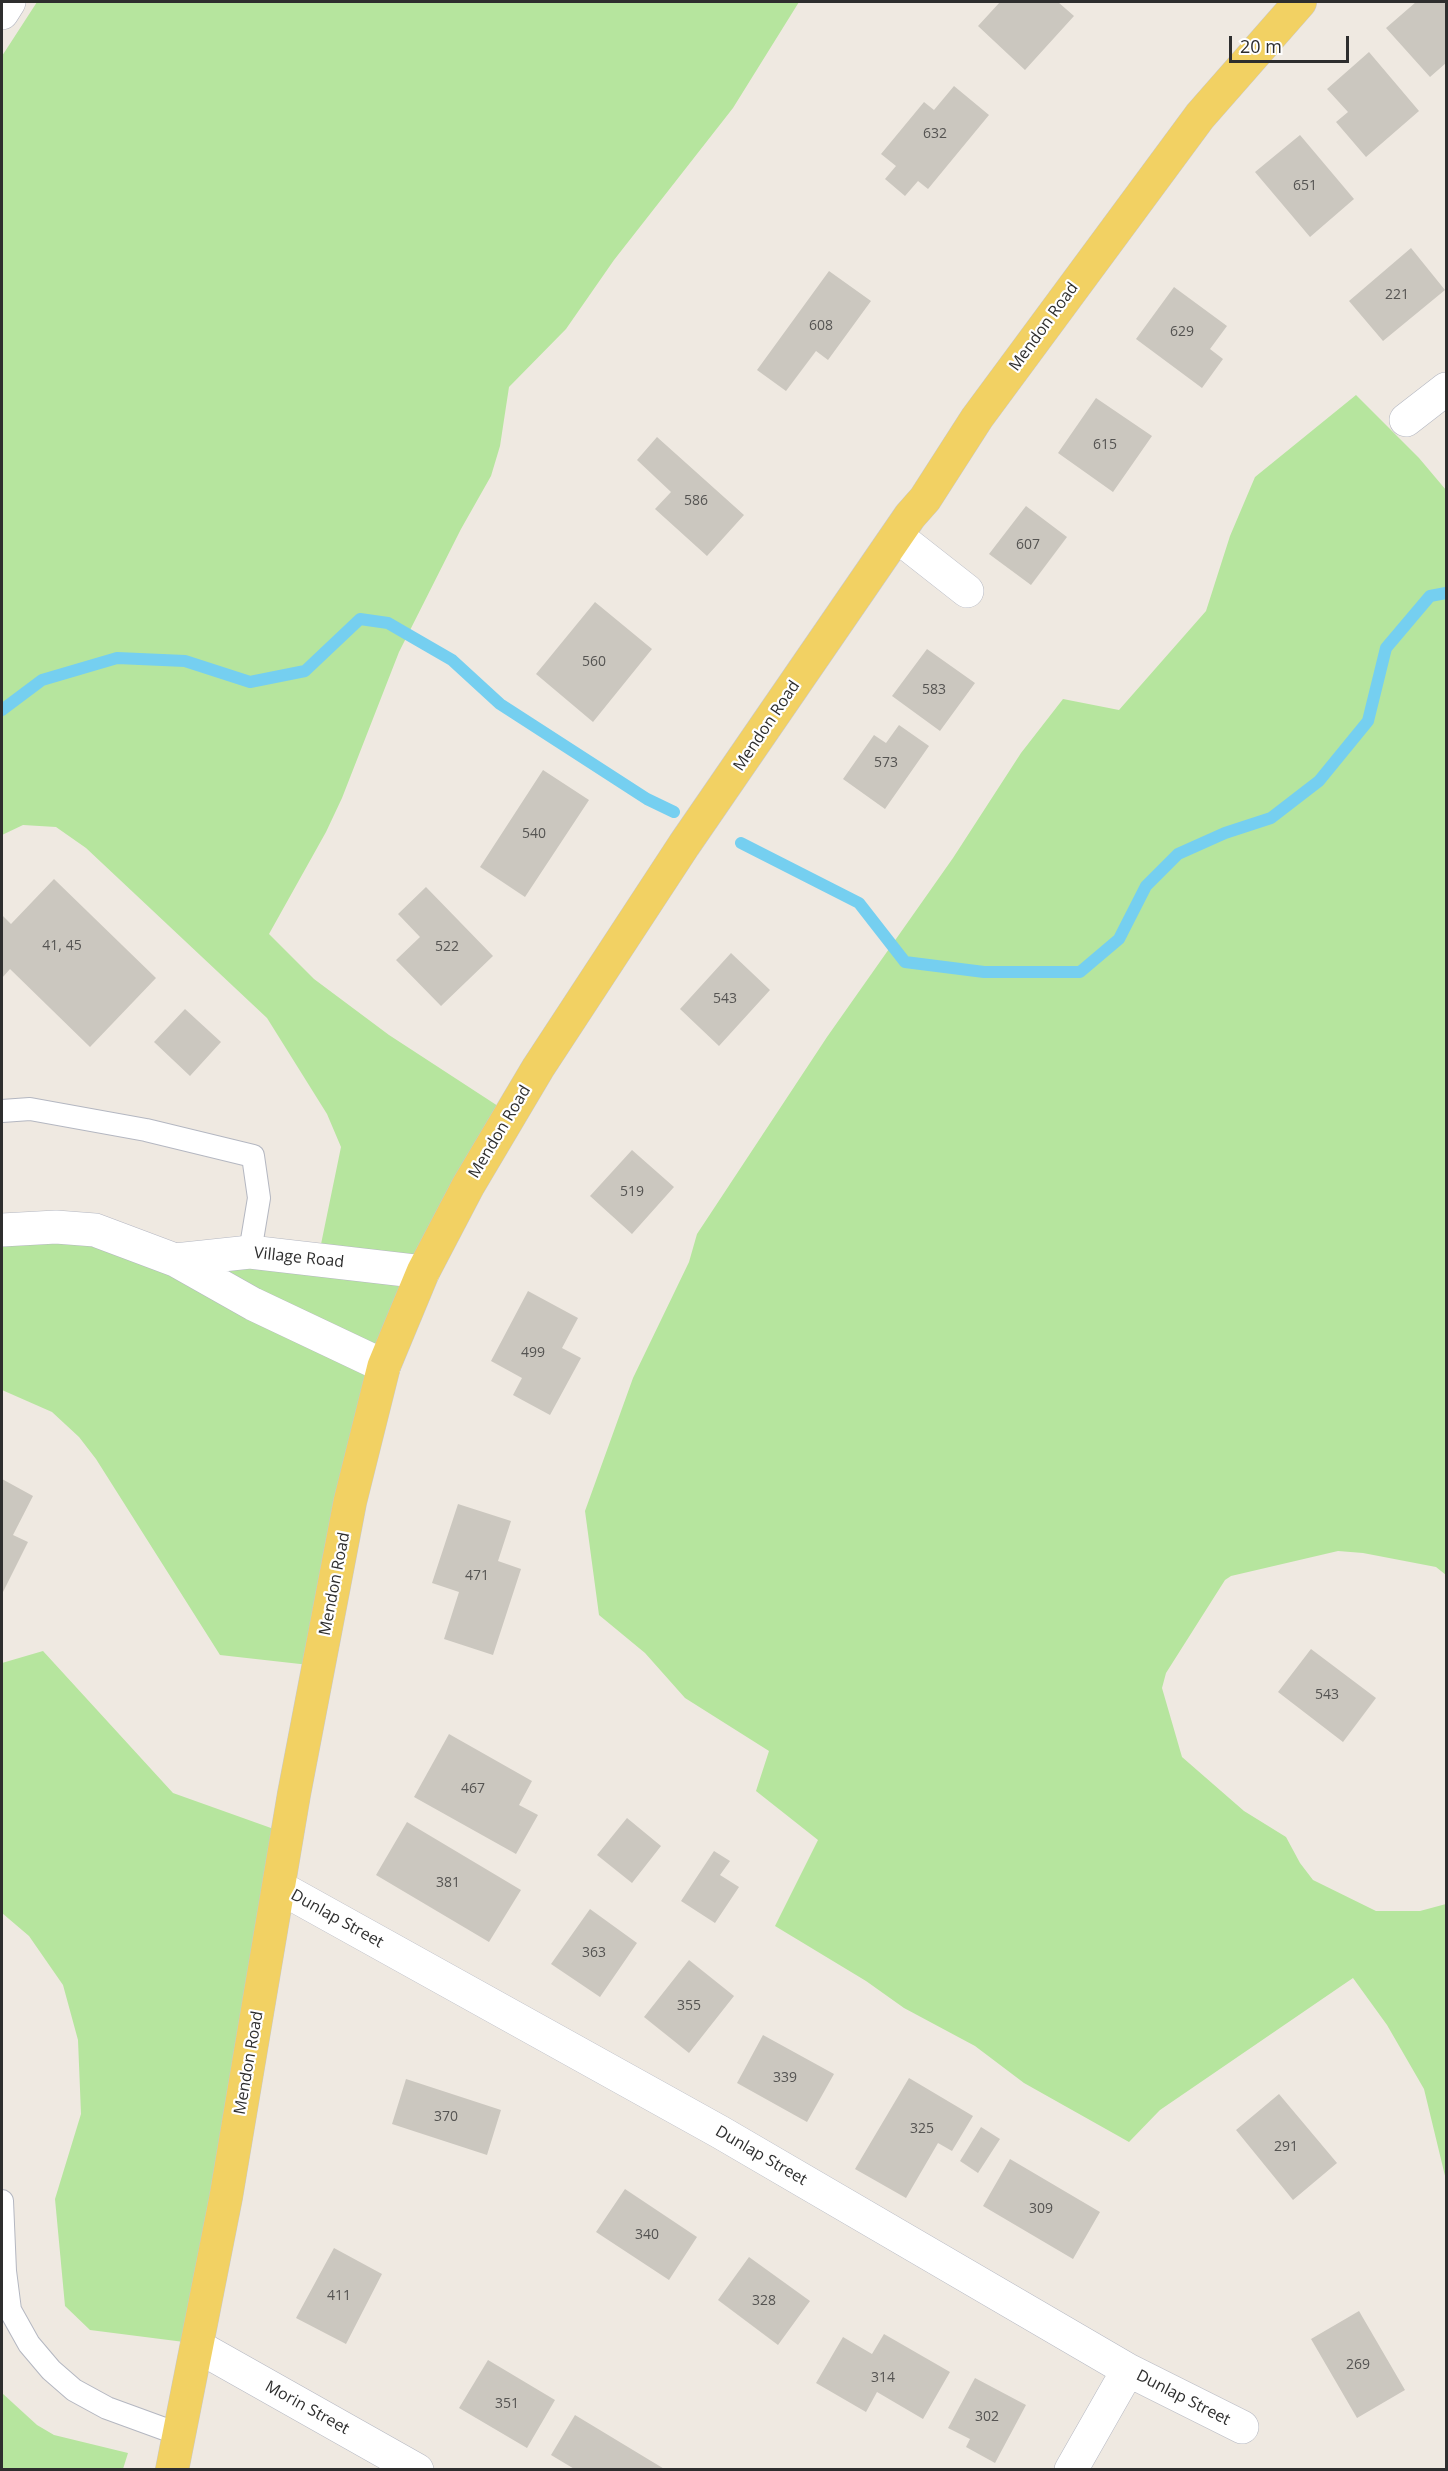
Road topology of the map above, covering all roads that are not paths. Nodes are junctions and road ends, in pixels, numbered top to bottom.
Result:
1 (9, 2) edge
2 (1300, 2) edge
3 (2, 13) edge
4 (1446, 389) edge
5 (1406, 420) dead end
6 (897, 536) junction
7 (967, 591) dead end
8 (2, 1111) edge
9 (2, 1230) edge
10 (250, 1252) junction
11 (175, 1260) junction
12 (423, 1272) junction
13 (384, 1366) junction
14 (279, 1887) junction
15 (2, 2201) edge
16 (197, 2346) junction
17 (1128, 2370) junction
18 (1242, 2427) dead end
19 (181, 2435) junction
20 (172, 2469) edge
21 (417, 2469) edge
22 (1071, 2469) edge

1 - 3 street
2 - 6 main road, Mendon Road
4 - 5 street
6 - 7 street
6 - 12 main road, Mendon Road
8 - 10 lane
9 - 11 street, Village Road
10 - 11 street, Village Road
10 - 12 street, Village Road
11 - 13 street, Village Road
12 - 13 main road, Mendon Road
13 - 14 main road, Mendon Road
14 - 16 main road, Mendon Road
14 - 17 street, Dunlap Street
15 - 19 lane
16 - 19 main road, Mendon Road
16 - 21 street, Morin Street
17 - 18 street, Dunlap Street
17 - 22 street
19 - 20 main road, Mendon Road

